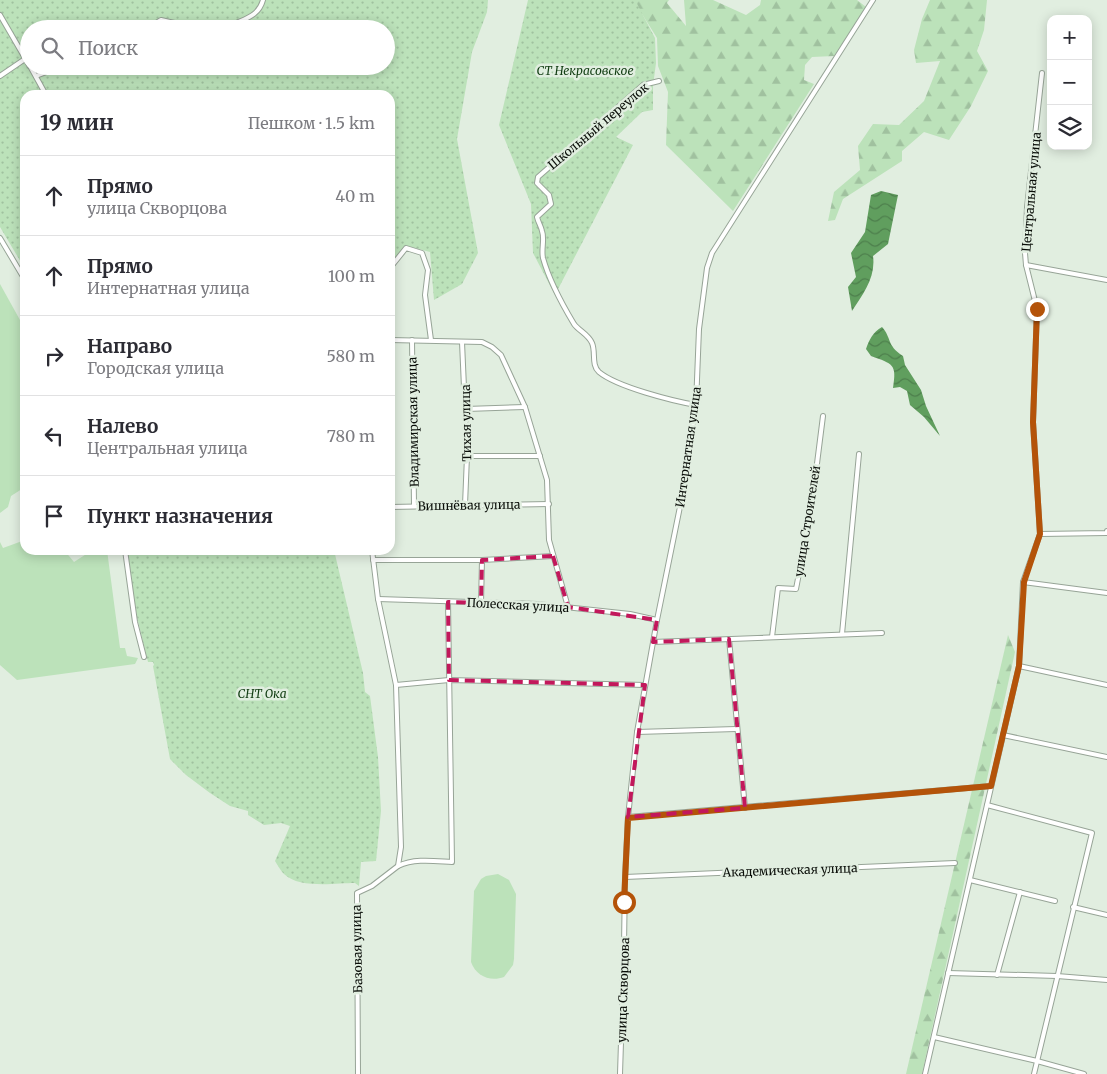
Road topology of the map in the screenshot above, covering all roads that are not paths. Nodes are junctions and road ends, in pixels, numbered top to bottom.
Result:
1 (263, 0) edge
2 (873, 0) edge
3 (0, 14) edge
4 (244, 20) edge
5 (20, 50) edge
6 (20, 62) edge
7 (1042, 73) dead end
8 (0, 76) edge
9 (36, 76) edge
10 (659, 80) dead end
11 (43, 90) edge
12 (0, 238) edge
13 (395, 262) edge
14 (1026, 265) junction
15 (20, 272) edge
16 (1107, 280) edge
17 (395, 340) edge
18 (412, 340) junction
19 (431, 340) junction
20 (462, 342) junction
21 (696, 405) junction
22 (525, 407) junction
23 (466, 409) junction
24 (823, 416) dead end
25 (859, 454) dead end
26 (468, 456) junction
27 (540, 456) junction
28 (549, 504) junction
29 (414, 505) junction
30 (464, 505) junction
31 (395, 507) edge
32 (1107, 531) edge
33 (1040, 534) junction
34 (126, 555) edge
35 (372, 555) edge
36 (553, 556) junction
37 (373, 560) junction
38 (482, 560) junction
39 (1024, 582) junction
40 (1107, 593) edge
41 (378, 599) junction
42 (448, 602) junction
43 (481, 603) junction
44 (568, 607) junction
45 (657, 620) junction
46 (882, 633) dead end
47 (842, 634) junction
48 (772, 637) junction
49 (729, 639) junction
50 (653, 642) junction
51 (144, 657) dead end
52 (1019, 666) junction
53 (449, 680) junction
54 (396, 685) junction
55 (645, 685) junction
56 (1107, 685) edge
57 (736, 728) junction
58 (637, 732) junction
59 (1003, 735) junction
60 (1107, 757) edge
61 (991, 786) junction
62 (987, 805) junction
63 (745, 808) junction
64 (628, 818) junction
65 (955, 863) dead end
66 (398, 866) junction
67 (625, 877) junction
68 (970, 880) junction
69 (1020, 892) junction
70 (1055, 901) dead end
71 (1073, 907) junction
72 (1107, 915) edge
73 (948, 973) junction
74 (997, 975) junction
75 (1057, 976) junction
76 (1107, 980) edge
77 (934, 1037) junction
78 (1037, 1061) junction
79 (358, 1074) edge
80 (620, 1074) edge
81 (925, 1074) edge
82 (1034, 1074) edge
83 (1084, 1074) edge

1 - 4 street
2 - 21 street, Интернатная улица
3 - 5 street
6 - 8 street
7 - 14 street, Центральная улица
9 - 11 street
10 - 21 street, Школьный переулок
12 - 15 street
13 - 19 street
14 - 16 street
14 - 33 street, Центральная улица
17 - 18 street
18 - 19 street
18 - 29 street, Владимирская улица
19 - 20 street
20 - 22 street
20 - 23 street, Тихая улица
21 - 45 street, Интернатная улица
22 - 23 street
22 - 27 street
23 - 26 street, Тихая улица
24 - 48 street, улица Строителей
25 - 47 street
26 - 27 street
26 - 30 street, Тихая улица
27 - 28 street
28 - 30 street, Вишнёвая улица
28 - 36 street
29 - 30 street, Вишнёвая улица
29 - 31 street, Вишнёвая улица
32 - 33 street
33 - 39 street, Центральная улица
34 - 51 street
35 - 37 street
36 - 38 street
36 - 44 street
37 - 38 street
37 - 41 street
38 - 43 street
39 - 40 street
39 - 52 street, Центральная улица
41 - 42 street, Полесская улица
41 - 54 street
42 - 43 street, Полесская улица
42 - 53 street
43 - 44 street, Полесская улица
44 - 45 street, Полесская улица
45 - 50 street, Интернатная улица
46 - 47 street
47 - 48 street
48 - 49 street
49 - 50 street
49 - 57 street
50 - 55 street, Интернатная улица
52 - 56 street
52 - 59 street, Центральная улица
53 - 54 street
53 - 55 street
53 - 66 street
54 - 66 street
55 - 58 street, Интернатная улица
57 - 58 street
57 - 63 street
58 - 64 street, Интернатная улица
59 - 60 street
59 - 61 street, Центральная улица
61 - 62 street, Центральная улица
61 - 63 street
62 - 68 street, Центральная улица
62 - 71 street
63 - 64 street
64 - 67 street, Интернатная улица
65 - 67 street, Академическая улица
66 - 79 street, Базовая улица
67 - 80 street, улица Скворцова
68 - 69 street
68 - 73 street, Центральная улица
69 - 70 street
69 - 74 street
71 - 72 street
71 - 75 street
73 - 74 street
73 - 77 street, Центральная улица
74 - 75 street
75 - 76 street
75 - 78 street
77 - 78 street
77 - 81 street, Центральная улица
78 - 82 street
78 - 83 street

